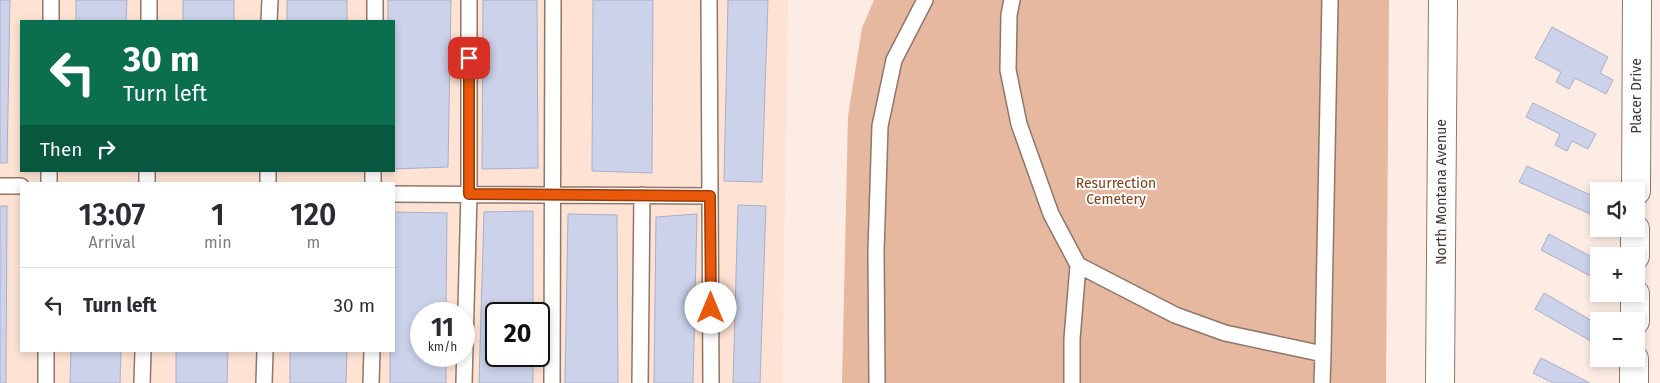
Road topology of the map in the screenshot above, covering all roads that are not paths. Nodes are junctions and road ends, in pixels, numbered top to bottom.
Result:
1 (51, 0) edge
2 (149, 0) edge
3 (270, 0) edge
4 (375, 0) edge
5 (469, 0) edge
6 (553, 0) edge
7 (709, 0) edge
8 (925, 0) edge
9 (1012, 0) edge
10 (1330, 0) edge
11 (1443, 0) edge
12 (1637, 0) edge
13 (51, 20) edge
14 (149, 20) edge
15 (269, 20) edge
16 (375, 20) edge
17 (1636, 182) edge
18 (0, 186) edge
19 (20, 186) edge
20 (395, 194) edge
21 (469, 194) junction
22 (554, 195) junction
23 (642, 196) junction
24 (710, 196) junction
25 (1078, 265) junction
26 (46, 352) edge
27 (143, 352) edge
28 (265, 352) edge
29 (372, 352) edge
30 (1323, 354) junction
31 (1634, 367) edge
32 (46, 383) edge
33 (142, 383) edge
34 (264, 383) edge
35 (371, 383) edge
36 (464, 383) edge
37 (552, 383) edge
38 (640, 383) edge
39 (711, 383) edge
40 (877, 383) edge
41 (1072, 383) edge
42 (1322, 383) edge
43 (1440, 383) edge
44 (1634, 383) edge

1 - 13 lane
2 - 14 lane
3 - 15 lane
4 - 16 lane
5 - 21 lane
6 - 22 lane
7 - 24 lane
8 - 40 lane
9 - 25 lane
10 - 30 lane
11 - 43 main road, North Montana Avenue
12 - 17 main road, Placer Drive
18 - 19 lane
20 - 21 lane
21 - 22 lane
21 - 36 lane
22 - 23 lane
22 - 37 lane
23 - 24 lane
23 - 38 lane
24 - 39 lane
25 - 30 lane
25 - 41 lane
26 - 32 lane
27 - 33 lane
28 - 34 lane
29 - 35 lane
30 - 42 lane
31 - 44 main road

